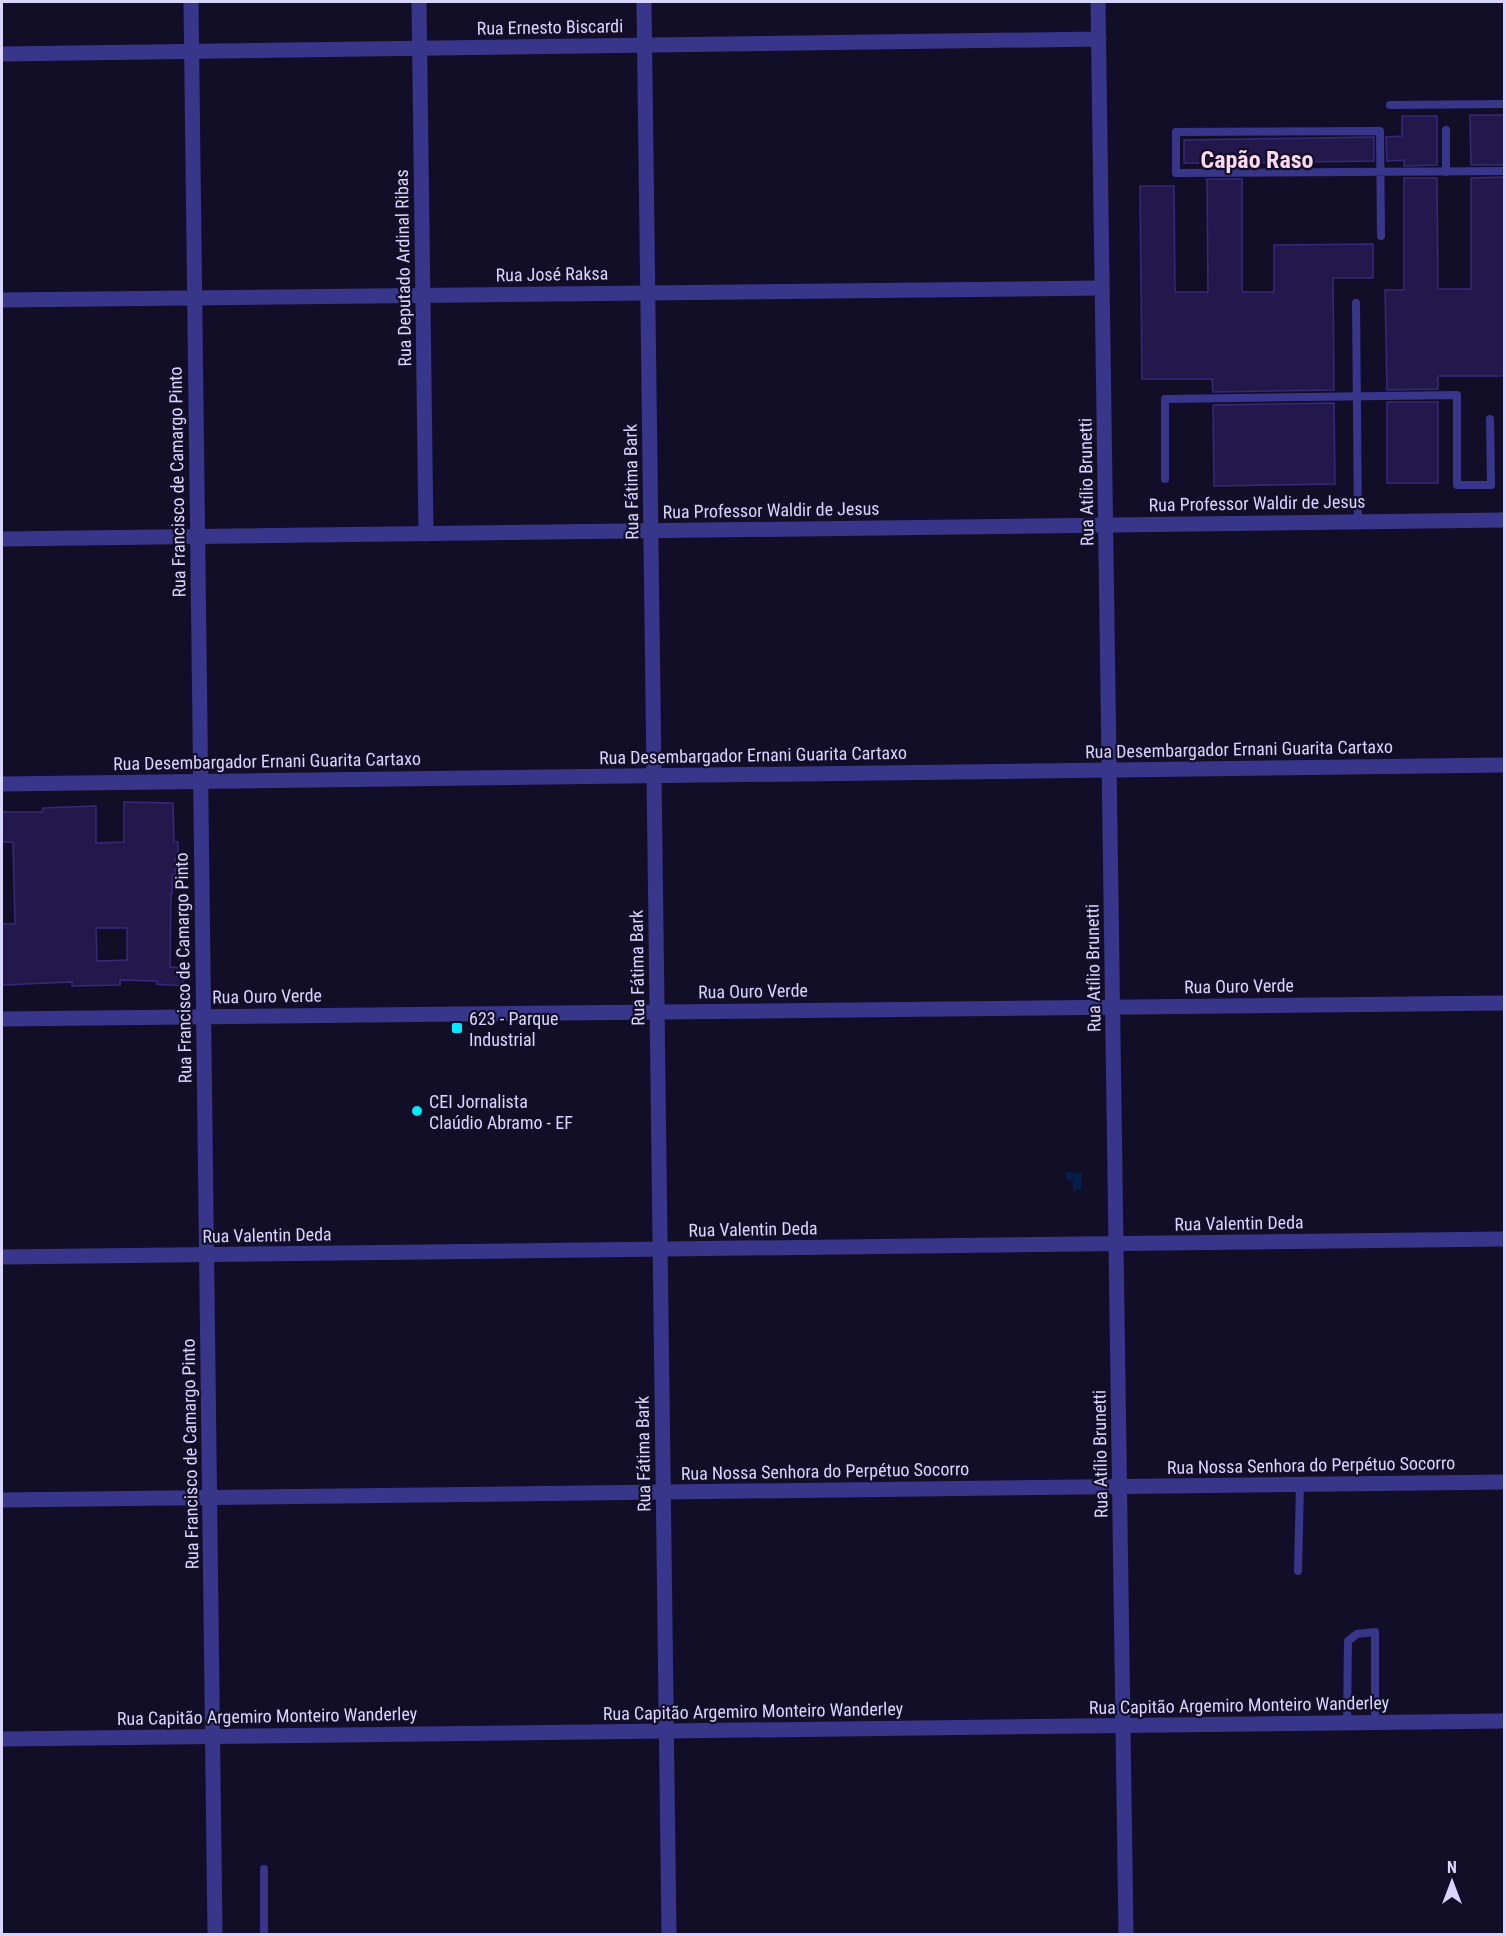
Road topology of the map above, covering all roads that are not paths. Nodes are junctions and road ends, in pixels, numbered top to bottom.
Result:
1 (191, 2) edge
2 (419, 2) edge
3 (644, 2) edge
4 (1098, 2) edge
5 (1099, 39) junction
6 (644, 45) junction
7 (419, 49) junction
8 (192, 52) junction
9 (2, 54) edge
10 (1504, 104) edge
11 (1390, 105) dead end
12 (1446, 130) dead end
13 (1504, 171) edge
14 (1381, 172) junction
15 (1446, 172) junction
16 (1381, 236) dead end
17 (1102, 288) junction
18 (648, 293) junction
19 (423, 295) junction
20 (195, 298) junction
21 (2, 300) edge
22 (1356, 303) dead end
23 (1357, 397) junction
24 (1490, 418) dead end
25 (1165, 479) dead end
26 (1504, 520) edge
27 (1358, 522) junction
28 (1106, 525) junction
29 (651, 531) junction
30 (426, 534) junction
31 (198, 537) junction
32 (2, 539) edge
33 (1504, 765) edge
34 (1109, 770) junction
35 (654, 776) junction
36 (201, 782) junction
37 (2, 784) edge
38 (1504, 1003) edge
39 (1113, 1007) junction
40 (657, 1012) junction
41 (204, 1017) junction
42 (2, 1019) edge
43 (1504, 1239) edge
44 (1116, 1244) junction
45 (660, 1249) junction
46 (207, 1255) junction
47 (2, 1257) edge
48 (1504, 1482) edge
49 (1300, 1484) junction
50 (1119, 1486) junction
51 (663, 1492) junction
52 (210, 1498) junction
53 (2, 1500) edge
54 (1298, 1571) dead end
55 (1504, 1721) edge
56 (1375, 1722) junction
57 (1347, 1723) junction
58 (1123, 1726) junction
59 (666, 1731) junction
60 (213, 1737) junction
61 (2, 1739) edge
62 (264, 1869) dead end
63 (215, 1935) edge
64 (264, 1935) edge
65 (669, 1935) edge
66 (1126, 1935) edge

1 - 8 street, Rua Francisco de Camargo Pinto
2 - 7 street, Rua Deputado Ardinal Ribas
3 - 6 street, Rua Fátima Bark
4 - 5 street, Rua Atílio Brunetti
5 - 6 street, Rua Ernesto Biscardi
5 - 17 street, Rua Atílio Brunetti
6 - 7 street, Rua Ernesto Biscardi
6 - 18 street, Rua Fátima Bark
7 - 8 street, Rua Ernesto Biscardi
7 - 19 street, Rua Deputado Ardinal Ribas
8 - 9 street, Rua Ernesto Biscardi
8 - 20 street, Rua Francisco de Camargo Pinto
10 - 11 lane
12 - 15 lane
13 - 15 lane
14 - 14 lane
14 - 15 lane
14 - 16 lane
17 - 18 street, Rua José Raksa
17 - 28 street, Rua Atílio Brunetti
18 - 19 street, Rua José Raksa
18 - 29 street, Rua Fátima Bark
19 - 20 street, Rua José Raksa
19 - 30 street, Rua Deputado Ardinal Ribas
20 - 21 street, Rua José Raksa
20 - 31 street, Rua Francisco de Camargo Pinto
22 - 23 lane
23 - 24 lane
23 - 25 lane
23 - 27 lane
26 - 27 street, Rua Professor Waldir de Jesus
27 - 28 street, Rua Professor Waldir de Jesus
28 - 29 street, Rua Professor Waldir de Jesus
28 - 34 street, Rua Atílio Brunetti
29 - 30 street, Rua Professor Waldir de Jesus
29 - 35 street, Rua Fátima Bark
30 - 31 street, Rua Professor Waldir de Jesus
31 - 32 street, Rua Professor Waldir de Jesus
31 - 36 street, Rua Francisco de Camargo Pinto
33 - 34 street, Rua Desembargador Ernani Guarita Cartaxo
34 - 35 street, Rua Desembargador Ernani Guarita Cartaxo
34 - 39 street, Rua Atílio Brunetti
35 - 36 street, Rua Desembargador Ernani Guarita Cartaxo
35 - 40 street, Rua Fátima Bark
36 - 37 street, Rua Desembargador Ernani Guarita Cartaxo
36 - 41 street, Rua Francisco de Camargo Pinto
38 - 39 street, Rua Ouro Verde
39 - 40 street, Rua Ouro Verde
39 - 44 street, Rua Atílio Brunetti
40 - 41 street, Rua Ouro Verde
40 - 45 street, Rua Fátima Bark
41 - 42 street, Rua Ouro Verde
41 - 46 street, Rua Francisco de Camargo Pinto
43 - 44 street, Rua Valentin Deda
44 - 45 street, Rua Valentin Deda
44 - 50 street, Rua Atílio Brunetti
45 - 46 street, Rua Valentin Deda
45 - 51 street, Rua Fátima Bark
46 - 47 street, Rua Valentin Deda
46 - 52 street, Rua Francisco de Camargo Pinto
48 - 49 street, Rua Nossa Senhora do Perpétuo Socorro
49 - 50 street, Rua Nossa Senhora do Perpétuo Socorro
49 - 54 lane
50 - 51 street, Rua Nossa Senhora do Perpétuo Socorro
50 - 58 street, Rua Atílio Brunetti
51 - 52 street, Rua Nossa Senhora do Perpétuo Socorro
51 - 59 street, Rua Fátima Bark
52 - 53 street, Rua Nossa Senhora do Perpétuo Socorro
52 - 60 street, Rua Francisco de Camargo Pinto
55 - 56 street, Rua Capitão Argemiro Monteiro Wanderley
56 - 57 street, Rua Capitão Argemiro Monteiro Wanderley
56 - 57 lane
57 - 58 street, Rua Capitão Argemiro Monteiro Wanderley
58 - 59 street, Rua Capitão Argemiro Monteiro Wanderley
58 - 66 street, Rua Atílio Brunetti
59 - 60 street, Rua Capitão Argemiro Monteiro Wanderley
59 - 65 street, Rua Fátima Bark
60 - 61 street, Rua Capitão Argemiro Monteiro Wanderley
60 - 63 street, Rua Francisco de Camargo Pinto
62 - 64 lane

